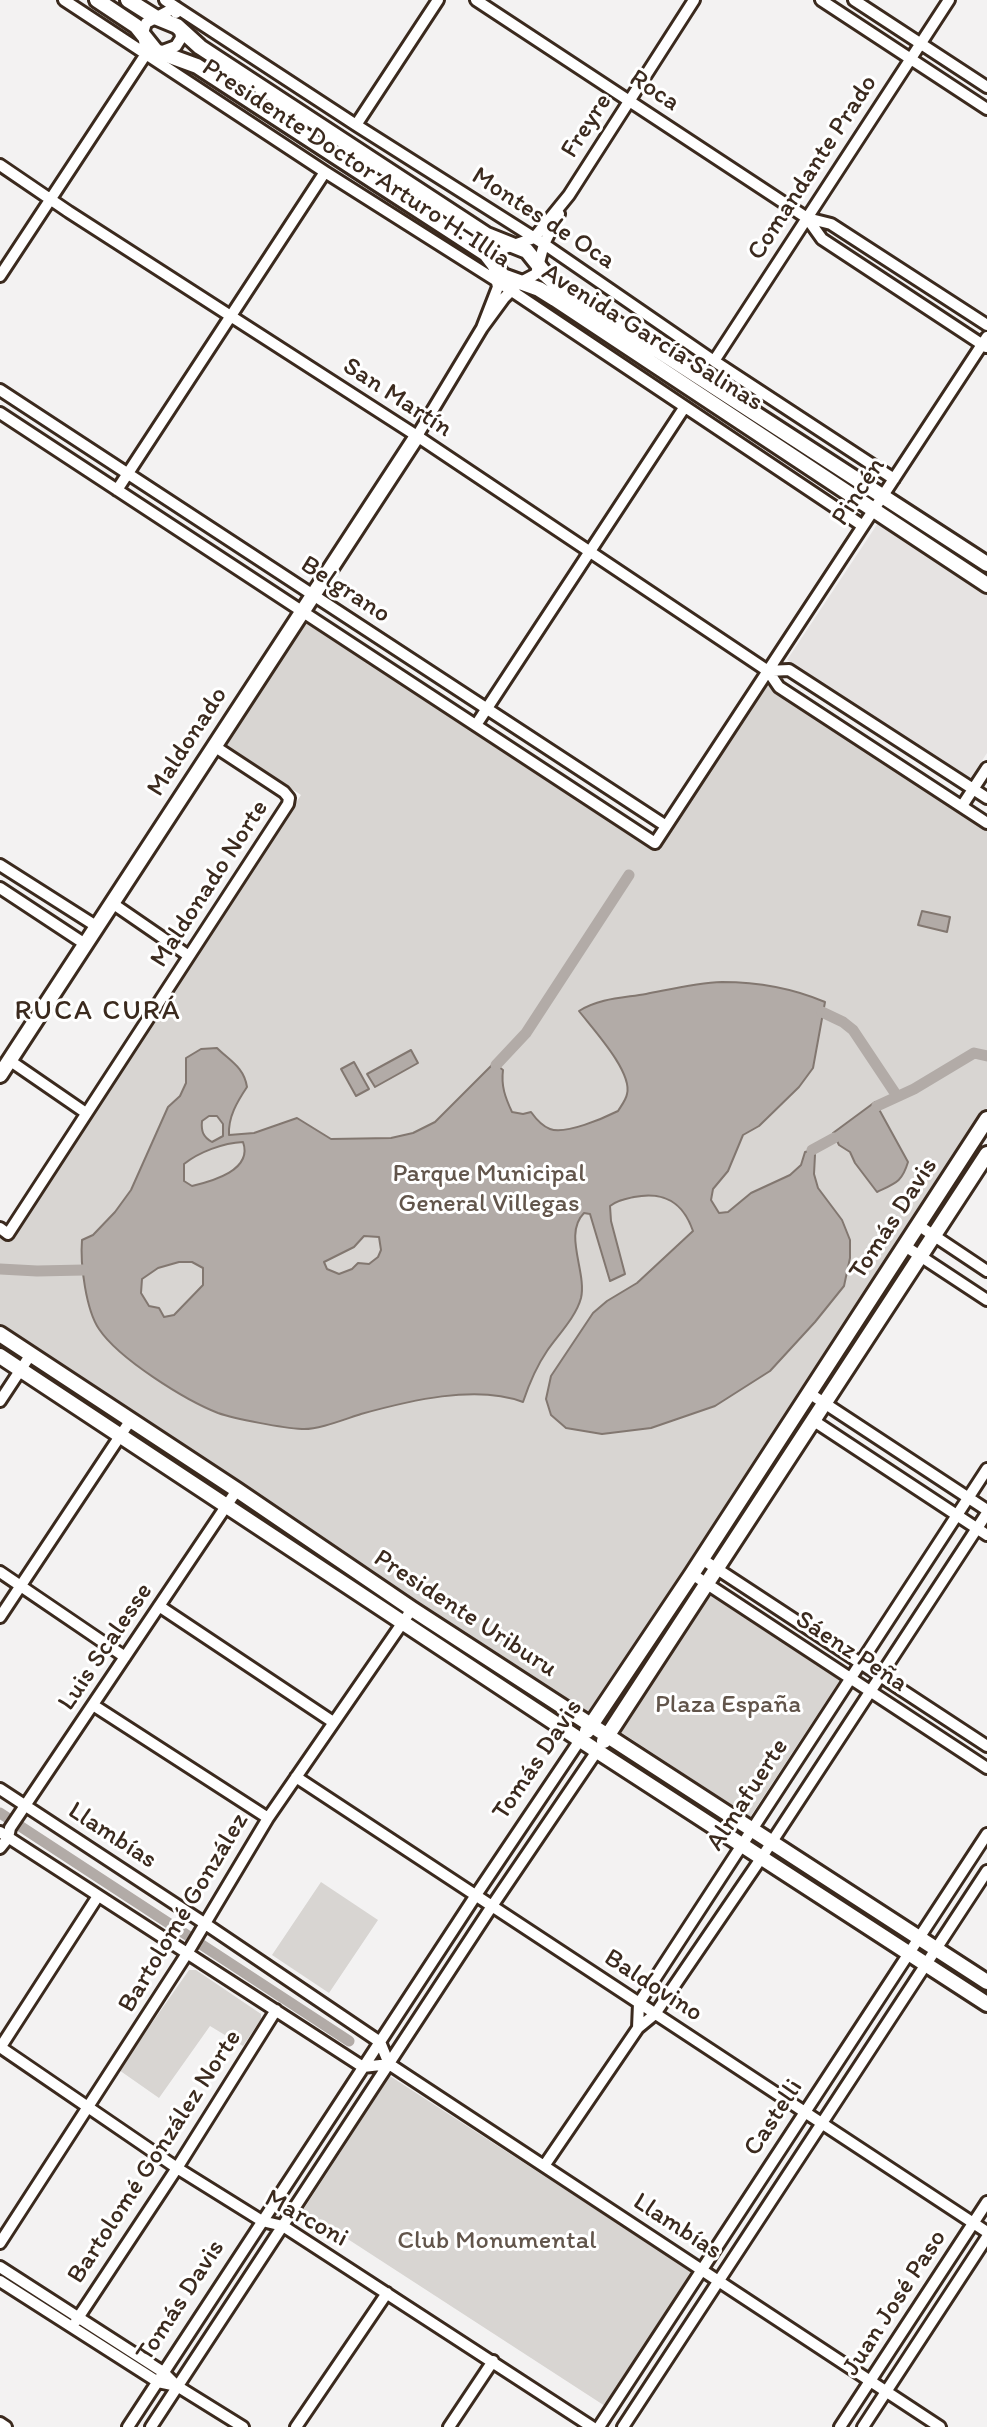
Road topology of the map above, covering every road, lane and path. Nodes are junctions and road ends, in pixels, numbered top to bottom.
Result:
1 (64, 0) edge
2 (97, 0) edge
3 (128, 0) edge
4 (165, 0) edge
5 (438, 0) edge
6 (476, 0) edge
7 (694, 0) edge
8 (821, 0) edge
9 (854, 0) edge
10 (949, 0) edge
11 (179, 4) edge
12 (155, 17) junction
13 (180, 28) junction
14 (143, 33) junction
15 (921, 44) junction
16 (152, 53) junction
17 (911, 59) junction
18 (987, 87) edge
19 (629, 101) junction
20 (987, 109) edge
21 (356, 125) junction
22 (0, 165) edge
23 (325, 172) junction
24 (51, 199) junction
25 (807, 218) junction
26 (539, 241) junction
27 (514, 246) junction
28 (494, 261) junction
29 (539, 267) junction
30 (0, 276) edge
31 (497, 281) junction
32 (515, 286) junction
33 (232, 317) junction
34 (987, 325) edge
35 (482, 328) junction
36 (985, 343) edge
37 (714, 361) junction
38 (0, 390) edge
39 (684, 408) junction
40 (0, 413) edge
41 (417, 436) junction
42 (127, 475) junction
43 (894, 479) junction
44 (117, 490) junction
45 (883, 496) junction
46 (873, 510) junction
47 (863, 526) junction
48 (590, 551) junction
49 (987, 564) edge
50 (987, 585) edge
51 (313, 595) junction
52 (302, 611) junction
53 (768, 671) junction
54 (487, 707) junction
55 (476, 725) junction
56 (214, 746) junction
57 (987, 768) edge
58 (973, 789) junction
59 (987, 798) edge
60 (962, 806) junction
61 (987, 823) edge
62 (666, 826) junction
63 (2, 870) edge
64 (0, 888) edge
65 (112, 903) junction
66 (96, 926) junction
67 (85, 944) junction
68 (189, 956) junction
69 (9, 1060) junction
70 (0, 1075) edge
71 (86, 1113) junction
72 (987, 1119) edge
73 (987, 1154) edge
74 (918, 1225) junction
75 (4, 1231) edge
76 (934, 1236) junction
77 (905, 1246) junction
78 (921, 1256) junction
79 (987, 1271) edge
80 (987, 1300) edge
81 (0, 1334) edge
82 (31, 1354) junction
83 (0, 1356) edge
84 (21, 1369) junction
85 (809, 1393) junction
86 (0, 1401) edge
87 (825, 1403) junction
88 (130, 1421) junction
89 (814, 1421) junction
90 (121, 1436) junction
91 (987, 1469) edge
92 (237, 1490) junction
93 (968, 1498) junction
94 (226, 1506) junction
95 (987, 1511) edge
96 (957, 1515) junction
97 (977, 1528) junction
98 (987, 1535) edge
99 (702, 1559) junction
100 (718, 1569) junction
101 (0, 1572) edge
102 (692, 1574) junction
103 (708, 1584) junction
104 (20, 1586) junction
105 (159, 1606) junction
106 (412, 1609) junction
107 (0, 1617) edge
108 (402, 1622) junction
109 (125, 1657) junction
110 (860, 1663) junction
111 (880, 1676) junction
112 (850, 1678) junction
113 (870, 1691) junction
114 (93, 1705) junction
115 (333, 1722) junction
116 (592, 1724) junction
117 (608, 1735) junction
118 (580, 1740) junction
119 (987, 1746) edge
120 (597, 1751) junction
121 (987, 1768) edge
122 (296, 1777) junction
123 (0, 1789) edge
124 (23, 1811) junction
125 (268, 1818) junction
126 (751, 1830) junction
127 (4, 1832) edge
128 (987, 1834) edge
129 (771, 1842) junction
130 (742, 1845) junction
131 (0, 1848) edge
132 (762, 1857) junction
133 (987, 1871) edge
134 (476, 1895) junction
135 (98, 1896) junction
136 (492, 1906) junction
137 (202, 1927) junction
138 (919, 1939) junction
139 (190, 1948) junction
140 (936, 1949) junction
141 (909, 1952) junction
142 (926, 1963) junction
143 (987, 1982) edge
144 (639, 2003) junction
145 (987, 2004) edge
146 (276, 2010) junction
147 (655, 2014) junction
148 (638, 2028) junction
149 (380, 2042) junction
150 (0, 2047) edge
151 (389, 2064) junction
152 (363, 2067) junction
153 (88, 2109) junction
154 (805, 2112) junction
155 (821, 2123) junction
156 (544, 2166) junction
157 (177, 2168) junction
158 (987, 2202) edge
159 (262, 2221) junction
160 (974, 2223) junction
161 (283, 2226) junction
162 (987, 2235) edge
163 (0, 2243) edge
164 (0, 2267) edge
165 (701, 2270) junction
166 (718, 2280) junction
167 (0, 2281) edge
168 (387, 2293) junction
169 (79, 2317) junction
170 (72, 2327) junction
171 (493, 2361) junction
172 (160, 2377) junction
173 (870, 2381) junction
174 (177, 2386) junction
175 (886, 2391) junction
176 (0, 2423) edge
177 (6, 2427) edge
178 (128, 2427) edge
179 (151, 2427) edge
180 (243, 2427) edge
181 (296, 2427) edge
182 (449, 2427) edge
183 (592, 2427) edge
184 (599, 2427) edge
185 (623, 2427) edge
186 (840, 2427) edge
187 (863, 2427) edge
188 (940, 2427) edge

1 - 16 street, Presidente Doctor Arturo H. Illia
2 - 14 street, Avenida García Salinas
3 - 12 street, Avenida García Salinas
4 - 11 street, Montes de Oca
5 - 21 street
6 - 19 street, Roca
7 - 19 street, Freyre
8 - 17 street
9 - 15 street
10 - 15 street, Comandante Prado
11 - 12 street
11 - 13 street
11 - 21 street, Montes de Oca
12 - 13 street, Avenida García Salinas
12 - 14 street
13 - 16 street
13 - 27 street, Avenida García Salinas
14 - 16 street, Avenida García Salinas
15 - 17 street, Comandante Prado
15 - 18 street
16 - 23 street, Presidente Doctor Arturo H. Illia
16 - 24 street
16 - 28 street, Avenida García Salinas
17 - 20 street
17 - 25 street, Comandante Prado
19 - 25 street, Roca
19 - 26 street, Freyre
21 - 26 street, Montes de Oca
22 - 24 street, San Martín
23 - 31 street, Presidente Doctor Arturo H. Illia
23 - 33 street
24 - 30 street
24 - 33 street, San Martín
25 - 34 street, Roca
25 - 36 street, Roca
25 - 37 street, Comandante Prado
26 - 27 street
26 - 29 street, Freyre
26 - 37 street, Montes de Oca
27 - 28 street
27 - 29 street, Avenida García Salinas
28 - 31 street
28 - 32 street, Avenida García Salinas
29 - 32 street
29 - 45 street, Avenida García Salinas
31 - 32 street, Presidente Doctor Arturo H. Illia
31 - 35 street
32 - 35 street
32 - 39 street, Presidente Doctor Arturo H. Illia
32 - 46 street, Avenida García Salinas
33 - 41 street, San Martín
33 - 42 street
35 - 41 street
36 - 43 street, Pincén
37 - 43 street, Montes de Oca
38 - 42 street, Belgrano
39 - 47 street, Presidente Doctor Arturo H. Illia
39 - 48 street
40 - 44 street, Belgrano
41 - 48 street, San Martín
41 - 51 street, Maldonado
42 - 44 street
42 - 51 street, Belgrano
43 - 45 street, Pincén
44 - 52 street, Belgrano
45 - 46 street, Pincén
45 - 49 street, Avenida García Salinas
46 - 47 street, Pincén
46 - 50 street, Avenida García Salinas
47 - 53 street, Pincén
48 - 53 street, San Martín
48 - 54 street
51 - 52 street, Maldonado
51 - 54 street, Belgrano
52 - 55 street, Belgrano
52 - 56 street, Maldonado
53 - 58 street, San Martín
53 - 60 street, San Martín
53 - 62 street
54 - 55 street
54 - 62 street, Belgrano
55 - 62 street, Belgrano
56 - 65 street, Maldonado
56 - 68 street, Maldonado Norte
57 - 58 street
58 - 59 street, San Martín
58 - 60 street
60 - 61 street, San Martín
63 - 66 street
64 - 67 street
65 - 66 street, Maldonado
65 - 68 street
66 - 67 street, Maldonado
67 - 69 street, Maldonado
68 - 71 street, Maldonado Norte
69 - 70 street, Maldonado
69 - 71 street
71 - 75 street, Maldonado Norte
72 - 74 street, Tomás Davis
73 - 76 street, Tomás Davis
74 - 76 street
74 - 77 street, Tomás Davis
76 - 78 street, Tomás Davis
76 - 79 street
77 - 78 street
77 - 85 street, Tomás Davis
78 - 80 street
78 - 87 street, Tomás Davis
81 - 82 street, Presidente Uriburu
82 - 84 street
82 - 88 street, Presidente Uriburu
83 - 84 street, Presidente Uriburu
84 - 86 street
84 - 90 street, Presidente Uriburu
85 - 87 street
85 - 99 street, Tomás Davis
87 - 89 street, Tomás Davis
87 - 93 street
88 - 90 street
88 - 92 street, Presidente Uriburu
89 - 96 street
89 - 100 street, Tomás Davis
90 - 94 street, Presidente Uriburu
90 - 104 street
91 - 93 street, Almafuerte
92 - 94 street, Luis Scalesse
92 - 106 street, Presidente Uriburu
93 - 95 street
93 - 96 street, Almafuerte
94 - 105 street, Luis Scalesse
94 - 108 street, Presidente Uriburu
95 - 97 street, Almafuerte
96 - 97 street
96 - 110 street, Almafuerte
97 - 98 street
97 - 111 street, Almafuerte
99 - 100 street, Sáenz Peña
99 - 102 street, Tomás Davis
100 - 103 street, Tomás Davis
100 - 110 street, Sáenz Peña
101 - 104 street
102 - 103 street, Sáenz Peña
102 - 116 street, Tomás Davis
103 - 112 street, Sáenz Peña
103 - 117 street, Tomás Davis
104 - 107 street
104 - 109 street
105 - 109 street, Luis Scalesse
105 - 115 street
106 - 108 street, Bartolomé González
106 - 116 street, Presidente Uriburu
108 - 115 street, Bartolomé González
108 - 118 street, Presidente Uriburu
109 - 114 street, Luis Scalesse
110 - 111 street, Sáenz Peña
110 - 112 street, Almafuerte
111 - 113 street, Almafuerte
111 - 119 street, Sáenz Peña
112 - 113 street, Sáenz Peña
112 - 126 street, Almafuerte
113 - 121 street, Sáenz Peña
113 - 129 street, Almafuerte
114 - 124 street, Luis Scalesse
114 - 125 street
115 - 122 street, Bartolomé González
116 - 117 street, Presidente Uriburu
116 - 118 street, Tomás Davis
117 - 120 street, Tomás Davis
117 - 126 street, Presidente Uriburu
118 - 120 street, Presidente Uriburu
118 - 134 street, Tomás Davis
120 - 130 street, Presidente Uriburu
120 - 136 street, Tomás Davis
122 - 125 street, Bartolomé González
122 - 134 street, Baldovino
123 - 124 street, Llambías
124 - 127 street, Luis Scalesse
124 - 137 street, Llambías
125 - 137 street, Bartolomé González
126 - 129 street, Presidente Uriburu
126 - 130 street, Almafuerte
127 - 131 street, Luis Scalesse
127 - 135 street
128 - 138 street, Castelli
129 - 132 street, Almafuerte
129 - 138 street, Presidente Uriburu
130 - 132 street, Presidente Uriburu
130 - 144 street, Almafuerte
132 - 141 street, Presidente Uriburu
132 - 147 street, Almafuerte
133 - 140 street, Castelli
134 - 136 street, Baldovino
134 - 149 street, Tomás Davis
135 - 139 street
135 - 150 street
136 - 144 street, Baldovino
136 - 151 street, Tomás Davis
137 - 139 street, Bartolomé González
137 - 149 street, Llambías
138 - 140 street, Presidente Uriburu
138 - 141 street, Castelli
139 - 146 street
139 - 153 street, Bartolomé González
140 - 142 street, Castelli
140 - 143 street, Presidente Uriburu
141 - 142 street, Presidente Uriburu
141 - 154 street, Castelli
142 - 145 street, Presidente Uriburu
142 - 155 street, Castelli
144 - 147 street, Baldovino
144 - 148 street
146 - 152 street
146 - 157 street, Bartolomé González Norte
147 - 148 street, Almafuerte
147 - 154 street, Baldovino
148 - 156 street, Almafuerte
149 - 151 street
149 - 152 street, Tomás Davis
150 - 153 street, Marconi
151 - 152 street
151 - 156 street, Llambías
151 - 161 street, Tomás Davis
152 - 159 street, Tomás Davis
153 - 157 street, Marconi
153 - 163 street, Bartolomé González
154 - 155 street, Baldovino
154 - 165 street, Castelli
155 - 160 street, Baldovino
155 - 166 street, Castelli
156 - 165 street, Llambías
157 - 159 street, Marconi
157 - 169 street, Bartolomé González Norte
158 - 160 street, Juan José Paso
159 - 161 street, Marconi
159 - 172 street, Tomás Davis
160 - 162 street, Baldovino
160 - 173 street, Juan José Paso
161 - 168 street, Marconi
161 - 174 street, Tomás Davis
162 - 175 street, Juan José Paso
164 - 169 street
165 - 166 street, Llambías
165 - 184 street, Castelli
166 - 173 street, Llambías
166 - 185 street, Castelli
167 - 170 street
168 - 171 street, Marconi
168 - 181 street
169 - 170 street, Bartolomé González Norte
169 - 172 street
170 - 172 street
171 - 182 street
171 - 183 street, Marconi
172 - 174 street
172 - 178 street, Tomás Davis
173 - 175 street, Llambías
173 - 186 street, Juan José Paso
174 - 179 street, Tomás Davis
174 - 180 street
175 - 187 street, Juan José Paso
175 - 188 street, Llambías
176 - 177 street

